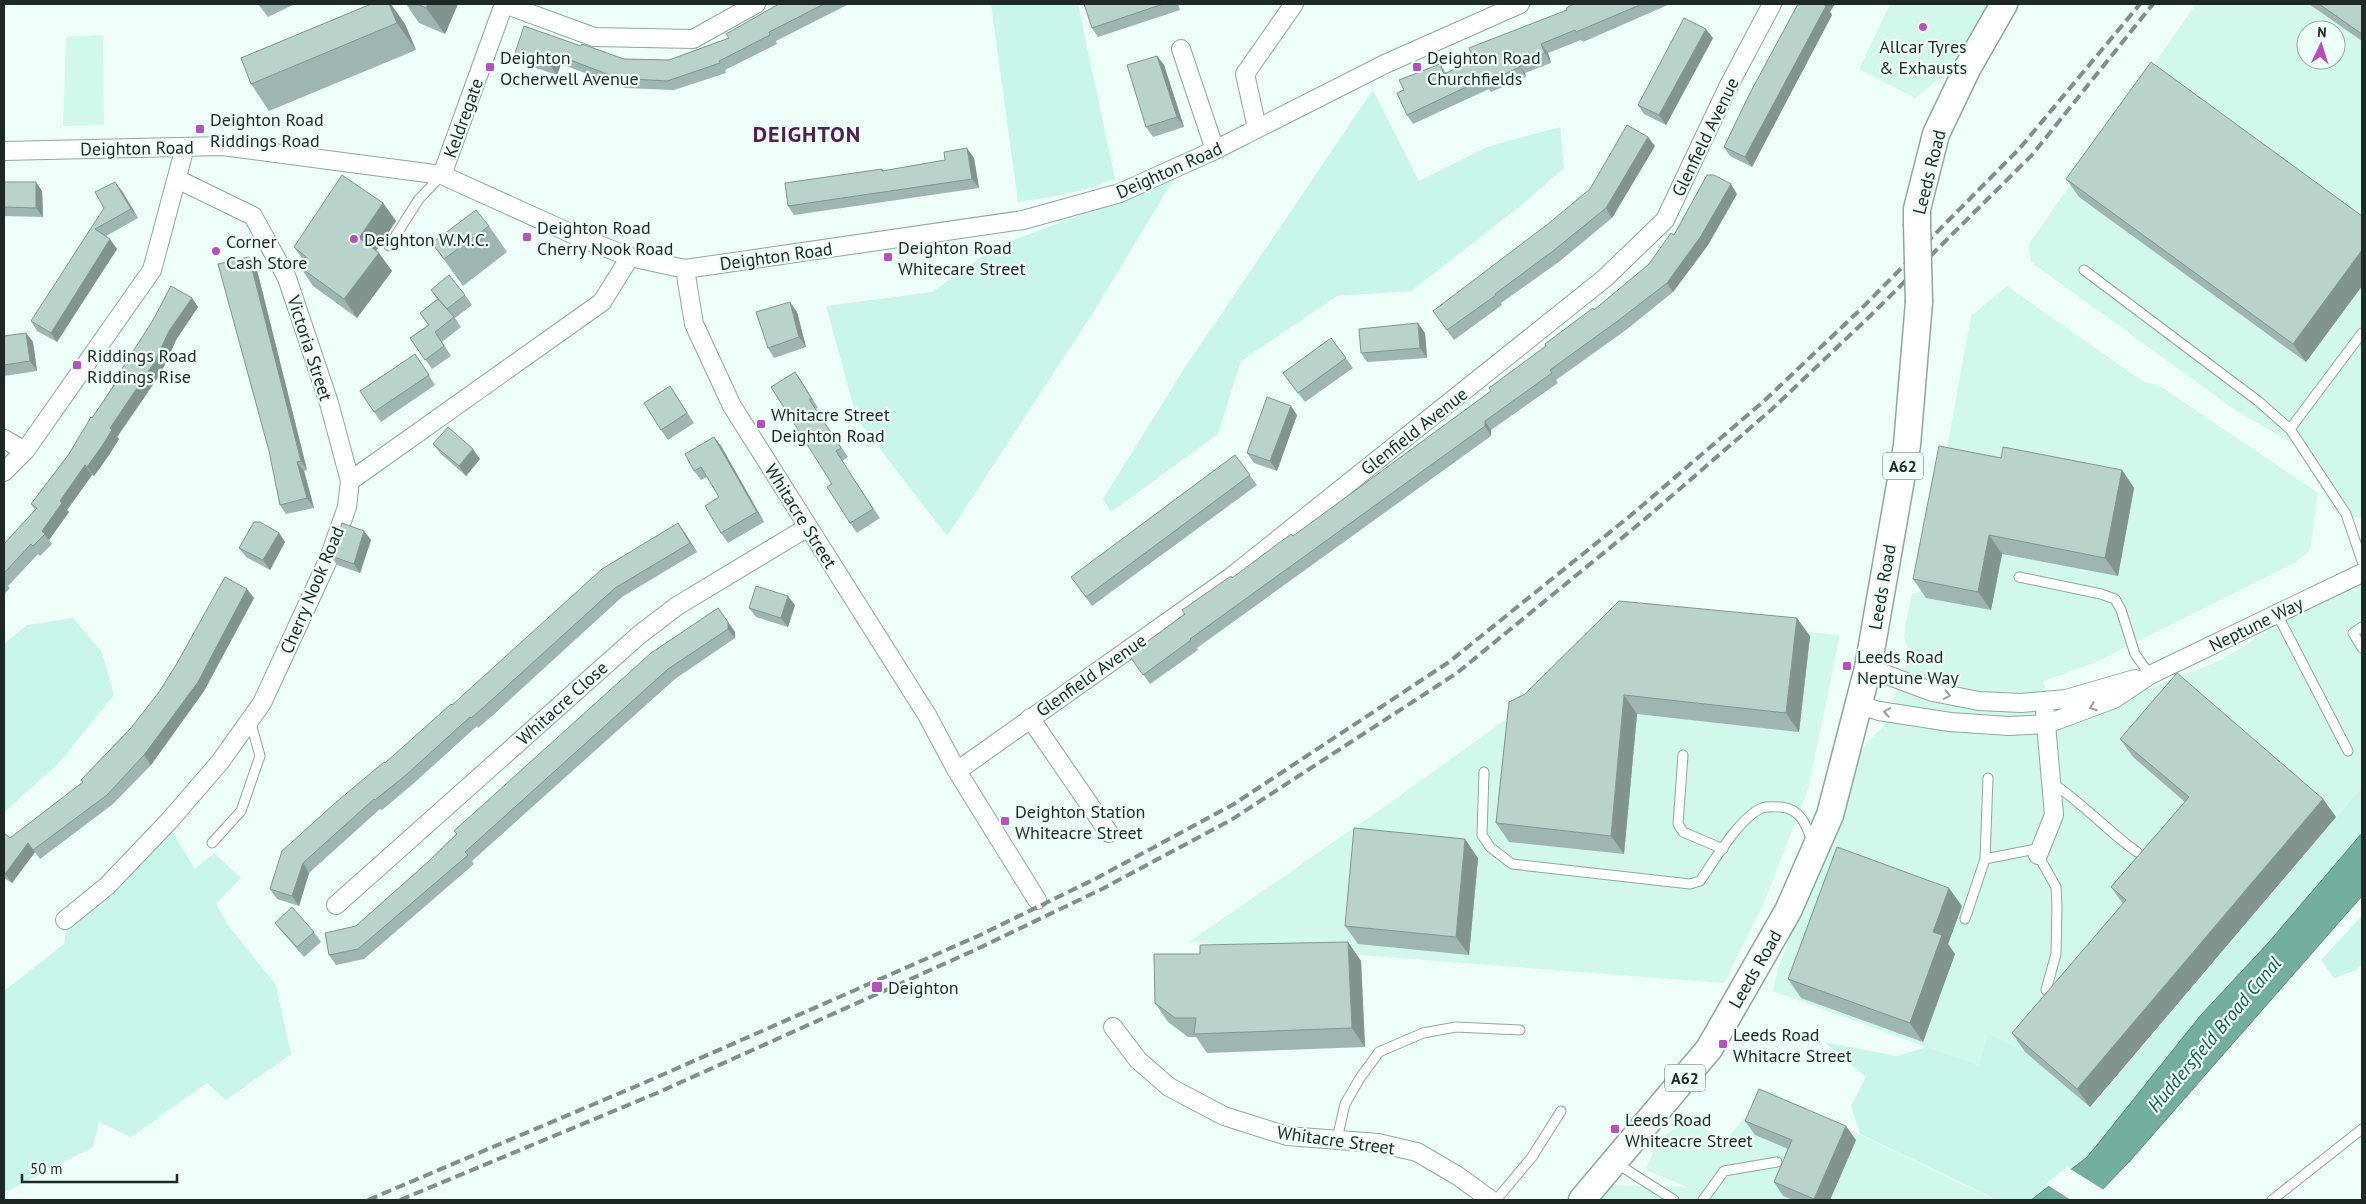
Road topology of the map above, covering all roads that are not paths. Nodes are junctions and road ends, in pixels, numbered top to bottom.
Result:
1 (504, 4) edge
2 (756, 4) edge
3 (1294, 4) edge
4 (1520, 4) edge
5 (1772, 4) edge
6 (2004, 4) edge
7 (1181, 49) dead end
8 (1257, 128) junction
9 (185, 147) junction
10 (1215, 150) junction
11 (4, 151) edge
12 (442, 175) junction
13 (176, 179) junction
14 (389, 246) dead end
15 (630, 257) junction
16 (685, 269) junction
17 (2084, 270) dead end
18 (2362, 333) edge
19 (2290, 429) junction
20 (4, 439) edge
21 (25, 451) junction
22 (4, 472) edge
23 (350, 481) junction
24 (808, 527) junction
25 (2362, 561) edge
26 (2362, 573) edge
27 (2019, 577) dead end
28 (2277, 614) junction
29 (2362, 627) edge
30 (2362, 648) edge
31 (1868, 668) junction
32 (2150, 675) junction
33 (1989, 702) junction
34 (1860, 705) junction
35 (1030, 718) junction
36 (250, 719) junction
37 (2047, 724) junction
38 (2348, 751) dead end
39 (1683, 755) dead end
40 (957, 771) junction
41 (1484, 772) dead end
42 (1988, 778) dead end
43 (2050, 781) junction
44 (1109, 833) dead end
45 (212, 843) dead end
46 (1723, 849) junction
47 (1815, 850) junction
48 (2040, 851) junction
49 (2137, 852) dead end
50 (1985, 859) junction
51 (1037, 900) dead end
52 (336, 905) dead end
53 (1965, 919) dead end
54 (64, 920) dead end
55 (2046, 990) edge
56 (1112, 1027) dead end
57 (1520, 1030) dead end
58 (1561, 1111) dead end
59 (2362, 1129) edge
60 (1337, 1139) junction
61 (1614, 1161) junction
62 (1777, 1162) dead end
63 (1491, 1200) edge
64 (1496, 1200) edge
65 (1582, 1200) edge
66 (1674, 1200) edge
67 (1703, 1200) edge
68 (2272, 1200) edge

1 - 2 street
1 - 12 street, Keldregate
3 - 8 street
4 - 8 street, Deighton Road
5 - 35 street, Glenfield Avenue
6 - 31 main road, Leeds Road / A62, bridge
7 - 10 street
8 - 10 street, Deighton Road
9 - 11 street, Deighton Road
9 - 12 street, Deighton Road
9 - 13 street
10 - 16 street, Deighton Road
12 - 14 lane
12 - 15 street, Deighton Road
13 - 21 street
13 - 23 street, Victoria Street
15 - 16 street, Deighton Road
15 - 23 street
16 - 24 street, Whitacre Street
17 - 19 lane
18 - 19 lane
19 - 25 lane
20 - 21 street
21 - 22 street
23 - 36 street, Cherry Nook Road
24 - 40 street, Whitacre Street
24 - 52 street, Whitacre Close
26 - 28 street, Neptune Way
27 - 32 lane
28 - 32 street, Neptune Way
28 - 38 lane
29 - 30 lane
31 -> 33 street, Neptune Way
31 - 34 main road, Leeds Road / A62
32 - 33 street, Neptune Way
32 -> 37 street, Neptune Way
33 - 37 street, Neptune Way
37 -> 34 street, Neptune Way
34 - 47 main road, Leeds Road / A62
35 - 40 street, Glenfield Avenue
35 - 44 street
36 - 45 lane
36 - 54 street, Cherry Nook Road
37 - 43 street
39 - 46 lane
40 - 51 street
41 - 46 lane
42 - 50 lane
43 - 48 street
43 - 49 lane
46 - 47 lane
47 - 61 main road, Leeds Road / A62
48 - 50 lane
48 - 55 lane
50 - 53 lane
56 - 60 street, Whitacre Street
57 - 60 lane
58 - 64 lane
59 - 68 lane
60 - 63 street, Whitacre Street
61 - 65 main road, Leeds Road / A62
61 - 66 lane
62 - 67 lane

